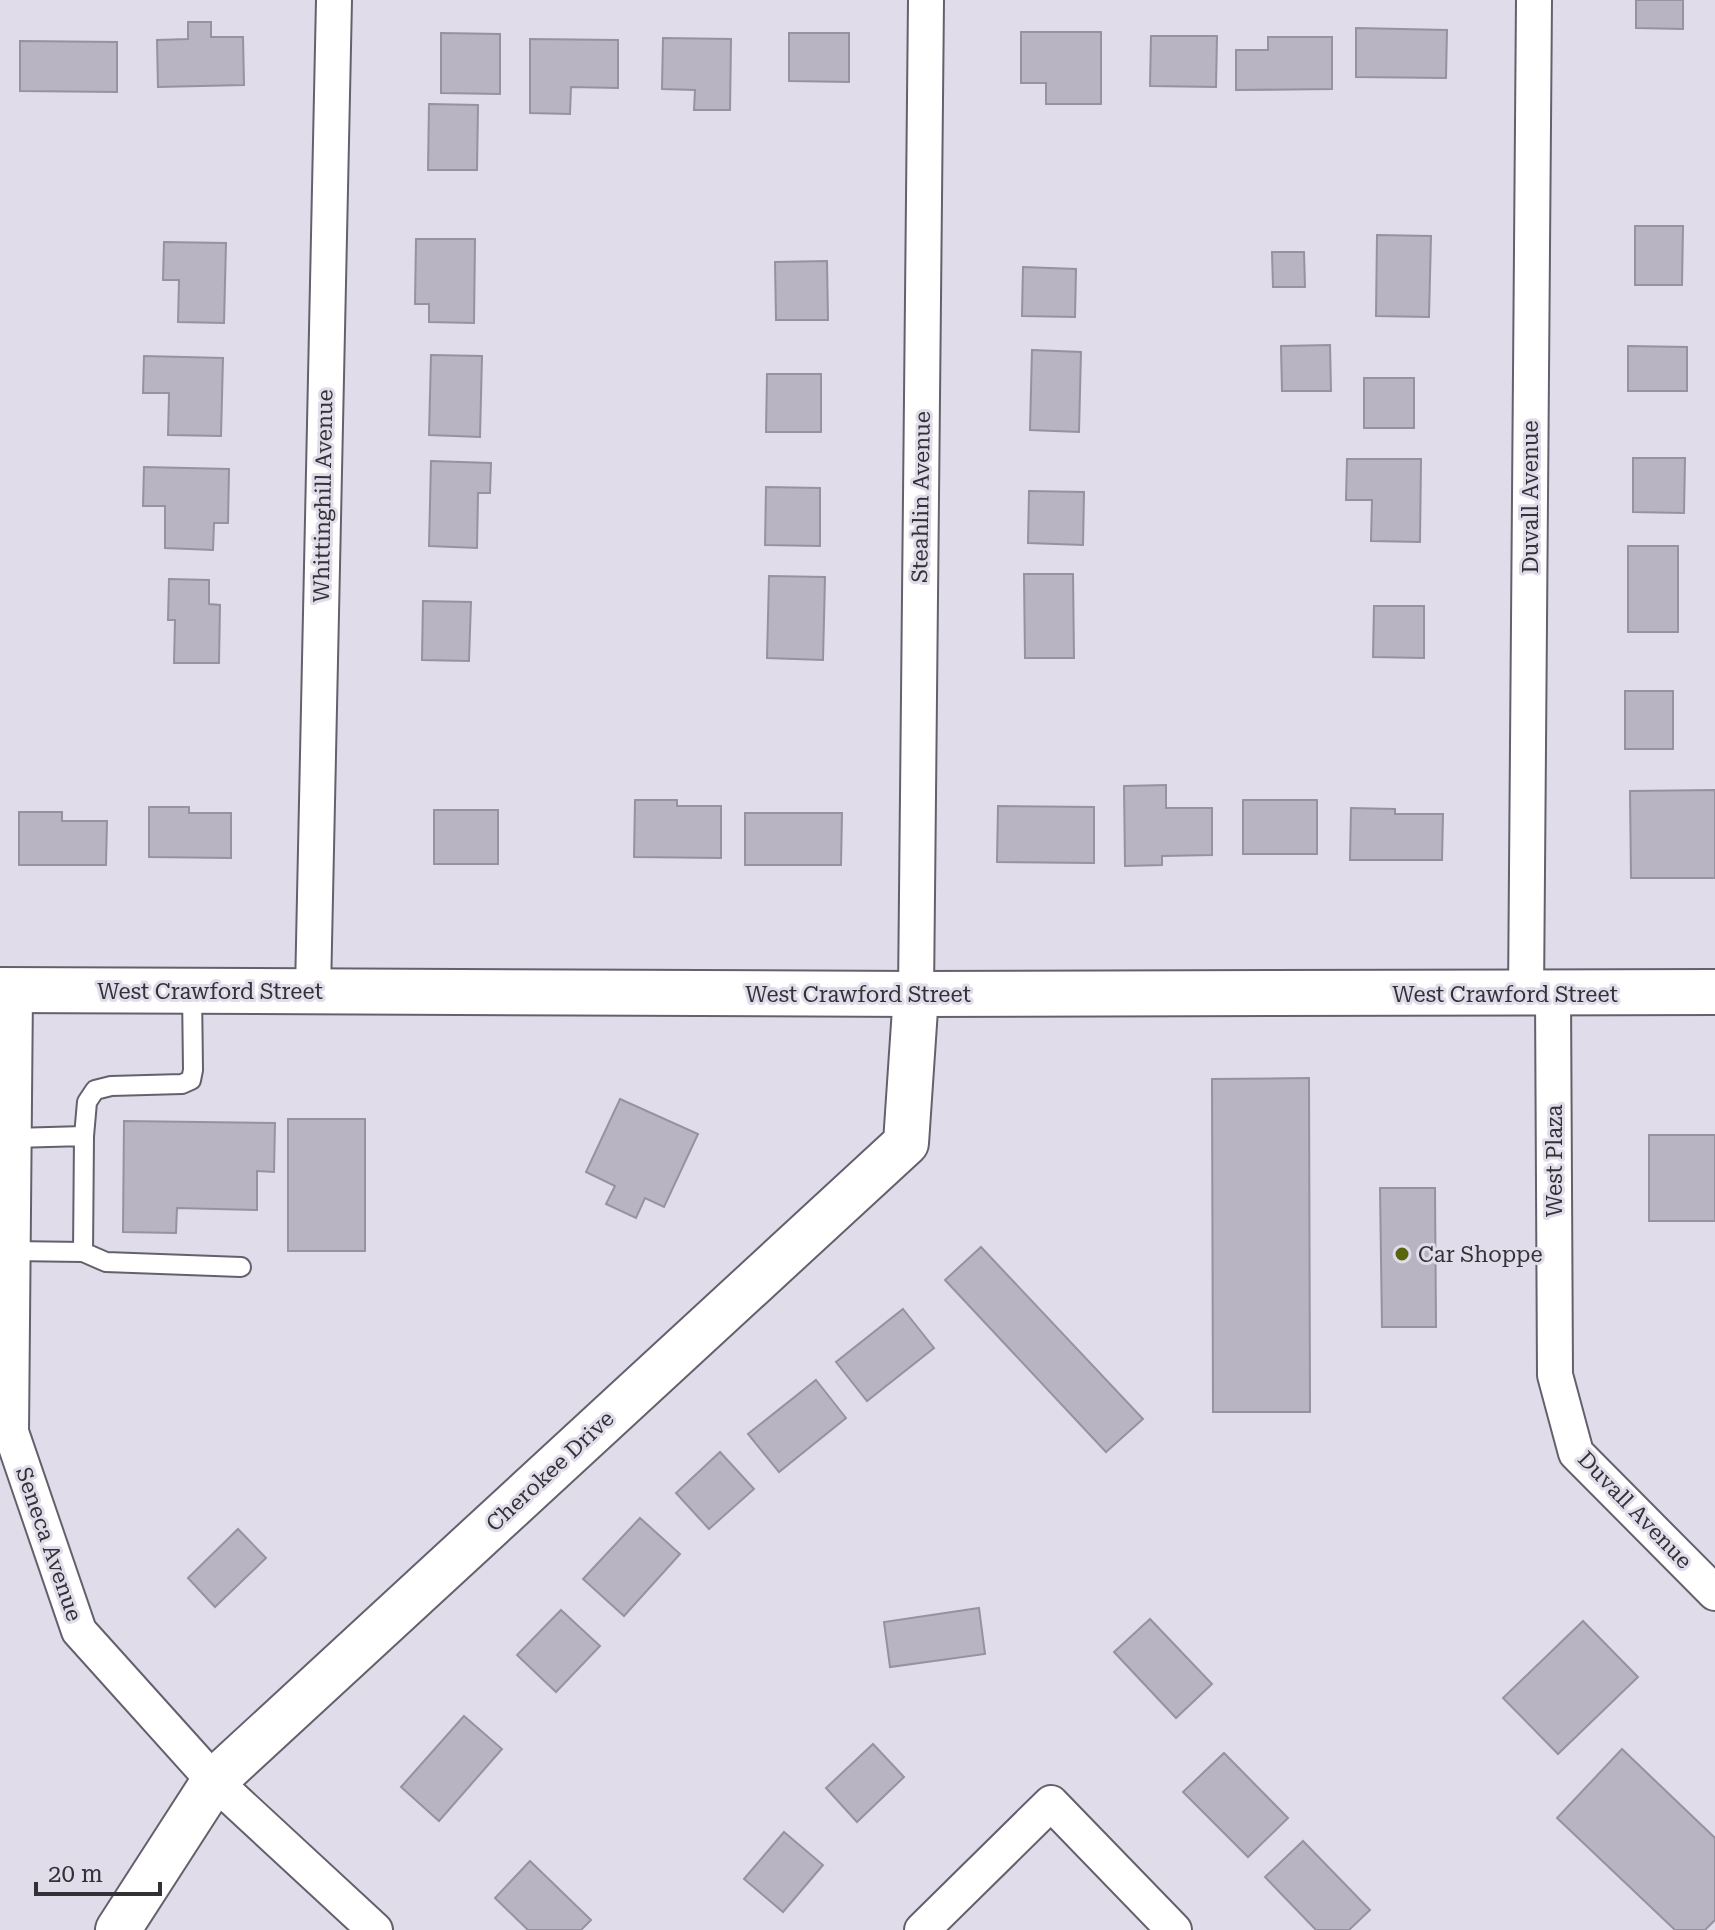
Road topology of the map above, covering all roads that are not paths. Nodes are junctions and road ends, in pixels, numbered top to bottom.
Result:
1 (334, 0) edge
2 (926, 0) edge
3 (1534, 0) edge
4 (7, 990) edge
5 (192, 990) junction
6 (313, 991) junction
7 (1715, 992) edge
8 (916, 994) junction
9 (1540, 995) junction
10 (84, 1136) junction
11 (14, 1138) junction
12 (12, 1251) junction
13 (83, 1252) junction
14 (241, 1267) dead end
15 (1555, 1375) joint
16 (1715, 1593) edge
17 (214, 1781) junction
18 (118, 1930) edge
19 (375, 1930) edge
20 (922, 1930) edge
21 (1174, 1930) edge

1 - 6 street, Whittinghill Avenue
2 - 8 street, Steahlin Avenue
3 - 9 street, Duvall Avenue
4 - 5 main road, West Crawford Street
4 - 11 street, Seneca Avenue
5 - 6 main road, West Crawford Street
5 - 10 lane
6 - 8 main road, West Crawford Street
7 - 9 main road, West Crawford Street
8 - 9 main road, West Crawford Street
8 - 17 main road, Cherokee Drive
9 - 15 street, West Plaza
10 - 11 lane
10 - 13 lane
11 - 12 street, Seneca Avenue
12 - 13 lane
12 - 17 street, Seneca Avenue
13 - 14 lane
15 - 16 street, Duvall Avenue
17 - 18 main road, Cherokee Drive
17 - 19 street, Seneca Avenue
20 - 21 street

